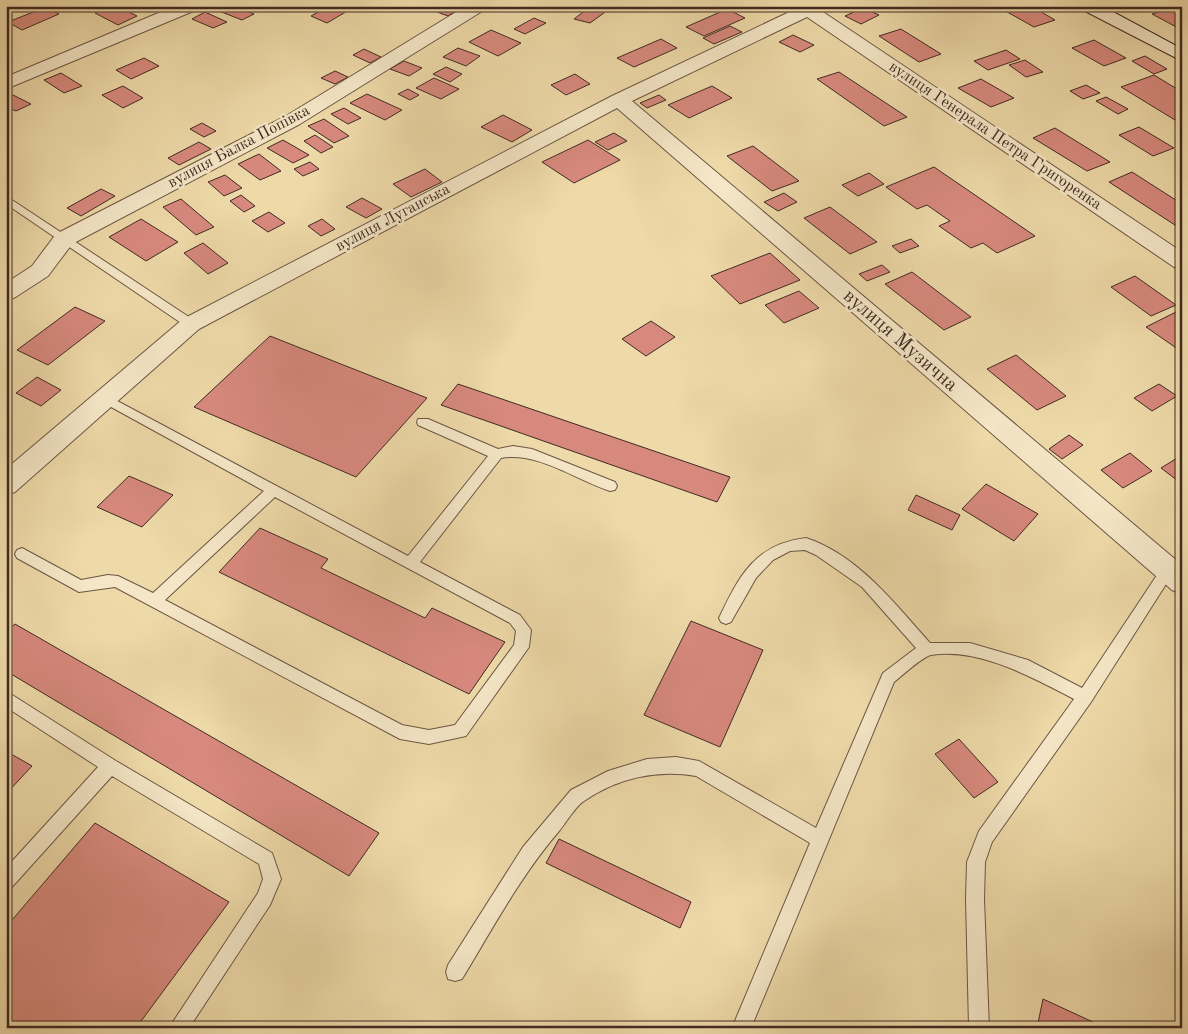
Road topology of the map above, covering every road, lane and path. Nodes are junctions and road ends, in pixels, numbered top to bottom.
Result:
1 (190, 6) edge
2 (478, 6) edge
3 (1089, 6) edge
4 (812, 8) edge
5 (1182, 56) edge
6 (6, 84) edge
7 (619, 100) junction
8 (6, 199) edge
9 (64, 239) junction
10 (1182, 262) edge
11 (6, 293) edge
12 (191, 324) junction
13 (106, 399) junction
14 (423, 422) dead end
15 (498, 454) junction
16 (6, 485) edge
17 (610, 486) dead end
18 (274, 490) junction
19 (22, 554) dead end
20 (410, 564) junction
21 (1177, 571) edge
22 (154, 601) junction
23 (726, 618) dead end
24 (926, 650) junction
25 (1085, 697) junction
26 (6, 698) edge
27 (110, 766) junction
28 (820, 840) junction
29 (6, 881) edge
30 (455, 972) dead end
31 (178, 1028) edge
32 (740, 1028) edge
33 (980, 1028) edge

1 - 6 street
2 - 9 street, вулиця Балка Попівка
3 - 5 street
4 - 7 street, вулиця Луганська
4 - 10 street, вулиця Генерала Петра Григоренка
7 - 12 street, вулиця Луганська
7 - 21 street, вулиця Музична
8 - 9 lane
9 - 11 street, вулиця Балка Попівка
9 - 12 lane
12 - 13 street, вулиця Луганська
13 - 16 street, вулиця Луганська
13 - 18 lane
14 - 15 lane
15 - 17 lane
15 - 20 lane
18 - 20 lane
18 - 22 lane
19 - 22 lane
20 - 22 lane
21 - 25 lane
23 - 24 lane
24 - 25 lane
24 - 28 lane
25 - 33 lane
26 - 27 lane
27 - 29 lane
27 - 31 lane
28 - 30 lane
28 - 32 lane

